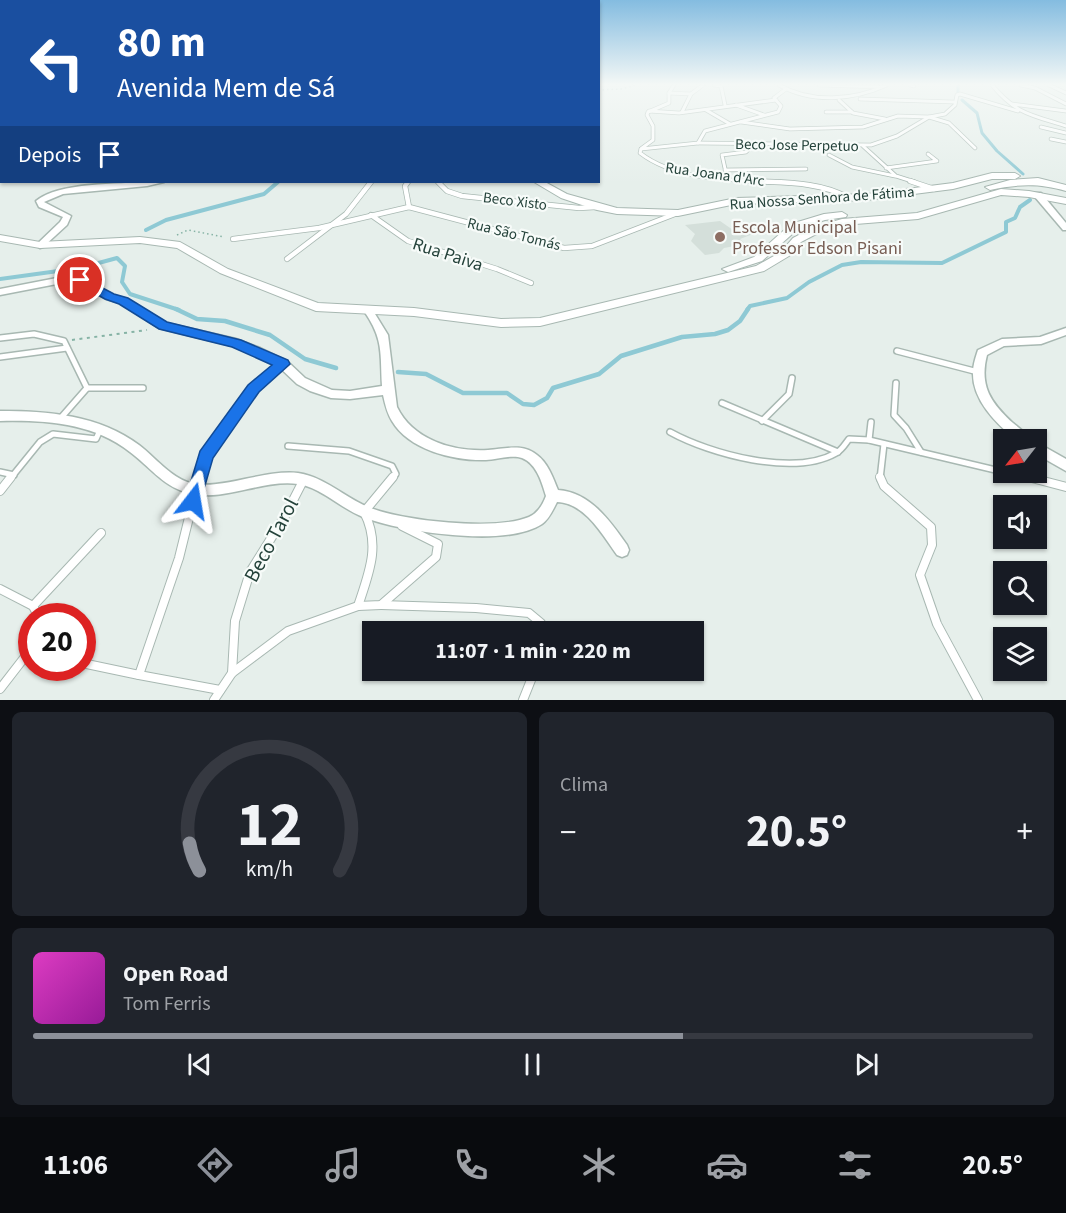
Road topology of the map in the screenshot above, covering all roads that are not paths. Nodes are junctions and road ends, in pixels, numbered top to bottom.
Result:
1 (648, 118) edge
2 (720, 118) edge
3 (759, 118) edge
4 (879, 118) edge
5 (890, 118) edge
6 (928, 118) edge
7 (931, 118) edge
8 (1039, 118) edge
9 (885, 119) junction
10 (741, 122) junction
11 (730, 123) junction
12 (1066, 126) edge
13 (1041, 127) dead end
14 (775, 132) junction
15 (1066, 133) edge
16 (1051, 139) dead end
17 (1066, 142) edge
18 (698, 143) junction
19 (776, 143) junction
20 (745, 144) junction
21 (863, 146) junction
22 (975, 148) dead end
23 (641, 149) junction
24 (928, 154) dead end
25 (829, 155) dead end
26 (886, 168) junction
27 (806, 169) dead end
28 (725, 170) junction
29 (897, 176) junction
30 (728, 178) junction
31 (1038, 180) junction
32 (153, 183) edge
33 (370, 183) edge
34 (407, 183) edge
35 (438, 183) edge
36 (540, 183) edge
37 (968, 183) junction
38 (996, 188) junction
39 (936, 189) junction
40 (1066, 189) edge
41 (1034, 195) junction
42 (849, 199) junction
43 (1066, 201) edge
44 (409, 207) junction
45 (597, 207) junction
46 (678, 213) junction
47 (371, 216) junction
48 (335, 224) junction
49 (1066, 228) edge
50 (0, 238) edge
51 (233, 239) road end
52 (40, 245) junction
53 (287, 258) dead end
54 (531, 284) dead end
55 (0, 292) edge
56 (369, 311) junction
57 (1066, 331) edge
58 (0, 338) edge
59 (67, 348) junction
60 (897, 351) dead end
61 (0, 357) edge
62 (283, 364) junction
63 (978, 372) junction
64 (792, 378) dead end
65 (896, 383) dead end
66 (87, 388) junction
67 (143, 388) dead end
68 (387, 390) junction
69 (723, 403) dead end
70 (0, 416) edge
71 (59, 421) junction
72 (762, 421) junction
73 (872, 422) dead end
74 (101, 428) junction
75 (1012, 429) edge
76 (670, 432) dead end
77 (868, 440) junction
78 (884, 444) junction
79 (288, 446) dead end
80 (838, 452) junction
81 (921, 452) junction
82 (1047, 454) edge
83 (1066, 466) edge
84 (993, 469) edge
85 (0, 471) edge
86 (14, 475) junction
87 (304, 479) junction
88 (1047, 482) edge
89 (1066, 487) edge
90 (195, 490) junction
91 (0, 491) edge
92 (553, 496) junction
93 (364, 512) junction
94 (389, 521) junction
95 (101, 533) dead end
96 (622, 550) dead end
97 (0, 589) edge
98 (27, 603) edge
99 (36, 603) edge
100 (381, 605) junction
101 (358, 606) junction
102 (538, 621) edge
103 (18, 666) edge
104 (96, 666) edge
105 (232, 673) junction
106 (139, 675) junction
107 (531, 681) edge
108 (0, 689) edge
109 (220, 690) junction
110 (214, 700) edge
111 (523, 700) edge
112 (978, 700) edge

1 - 23 lane, Rua Joana d'Arc
2 - 11 lane
3 - 10 lane
4 - 9 lane
5 - 9 lane
6 - 21 lane, Beco Jose Perpetuo
7 - 22 lane
8 - 12 lane
9 - 14 lane
10 - 11 lane
10 - 14 lane
11 - 18 lane
13 - 15 lane
14 - 19 lane
16 - 17 lane
18 - 20 lane, Beco Jose Perpetuo
18 - 23 lane, Beco Jose Perpetuo
19 - 20 lane, Beco Jose Perpetuo
19 - 21 lane, Beco Jose Perpetuo
20 - 28 lane
21 - 26 lane
23 - 30 lane, Rua Joana d'Arc
24 - 26 lane
25 - 29 lane
26 - 29 lane
27 - 28 lane
28 - 30 lane
29 - 39 lane
30 - 42 lane, Rua Joana d'Arc
31 - 37 street, Rua Nossa Senhora de Fátima
31 - 38 street
31 - 40 street
32 - 52 street
33 - 48 lane
34 - 44 lane
35 - 45 lane, Beco Xisto
36 - 45 street, Rua Nossa Senhora de Fátima
37 - 38 street, Rua Nossa Senhora de Fátima
37 - 39 street, Rua Nossa Senhora de Fátima
38 - 41 street
38 - 56 street
39 - 42 street, Rua Nossa Senhora de Fátima
40 - 41 street
41 - 43 street
41 - 49 street
42 - 46 street, Rua Nossa Senhora de Fátima
44 - 46 lane, Rua São Tomás
44 - 47 lane
45 - 46 street, Rua Nossa Senhora de Fátima
47 - 48 lane
47 - 54 lane, Rua Paiva
48 - 51 lane
48 - 53 lane
50 - 52 street
52 - 56 street
55 - 62 street
56 - 68 street
57 - 63 street
58 - 59 lane
59 - 61 lane
59 - 66 lane
60 - 63 lane
62 - 68 street
62 - 90 lane
63 - 75 street
64 - 72 lane
65 - 81 lane
66 - 67 lane
66 - 71 lane
68 - 92 street
69 - 72 lane
70 - 71 street
71 - 74 street
72 - 80 lane
73 - 77 lane
74 - 86 lane
74 - 90 street
76 - 80 lane
77 - 78 lane
77 - 80 lane
78 - 81 lane
78 - 112 lane
79 - 93 lane
81 - 84 lane
82 - 83 street
85 - 86 lane
86 - 91 lane
87 - 90 street
87 - 93 street
87 - 105 lane, Beco Tarol
88 - 89 lane
90 - 106 lane
92 - 94 street
92 - 96 street
93 - 94 street
93 - 101 lane
94 - 100 lane
95 - 99 lane
97 - 98 lane
100 - 101 lane
100 - 102 lane
101 - 105 lane
103 - 108 lane
104 - 106 lane
105 - 109 lane
106 - 109 lane
107 - 111 lane
109 - 110 lane

